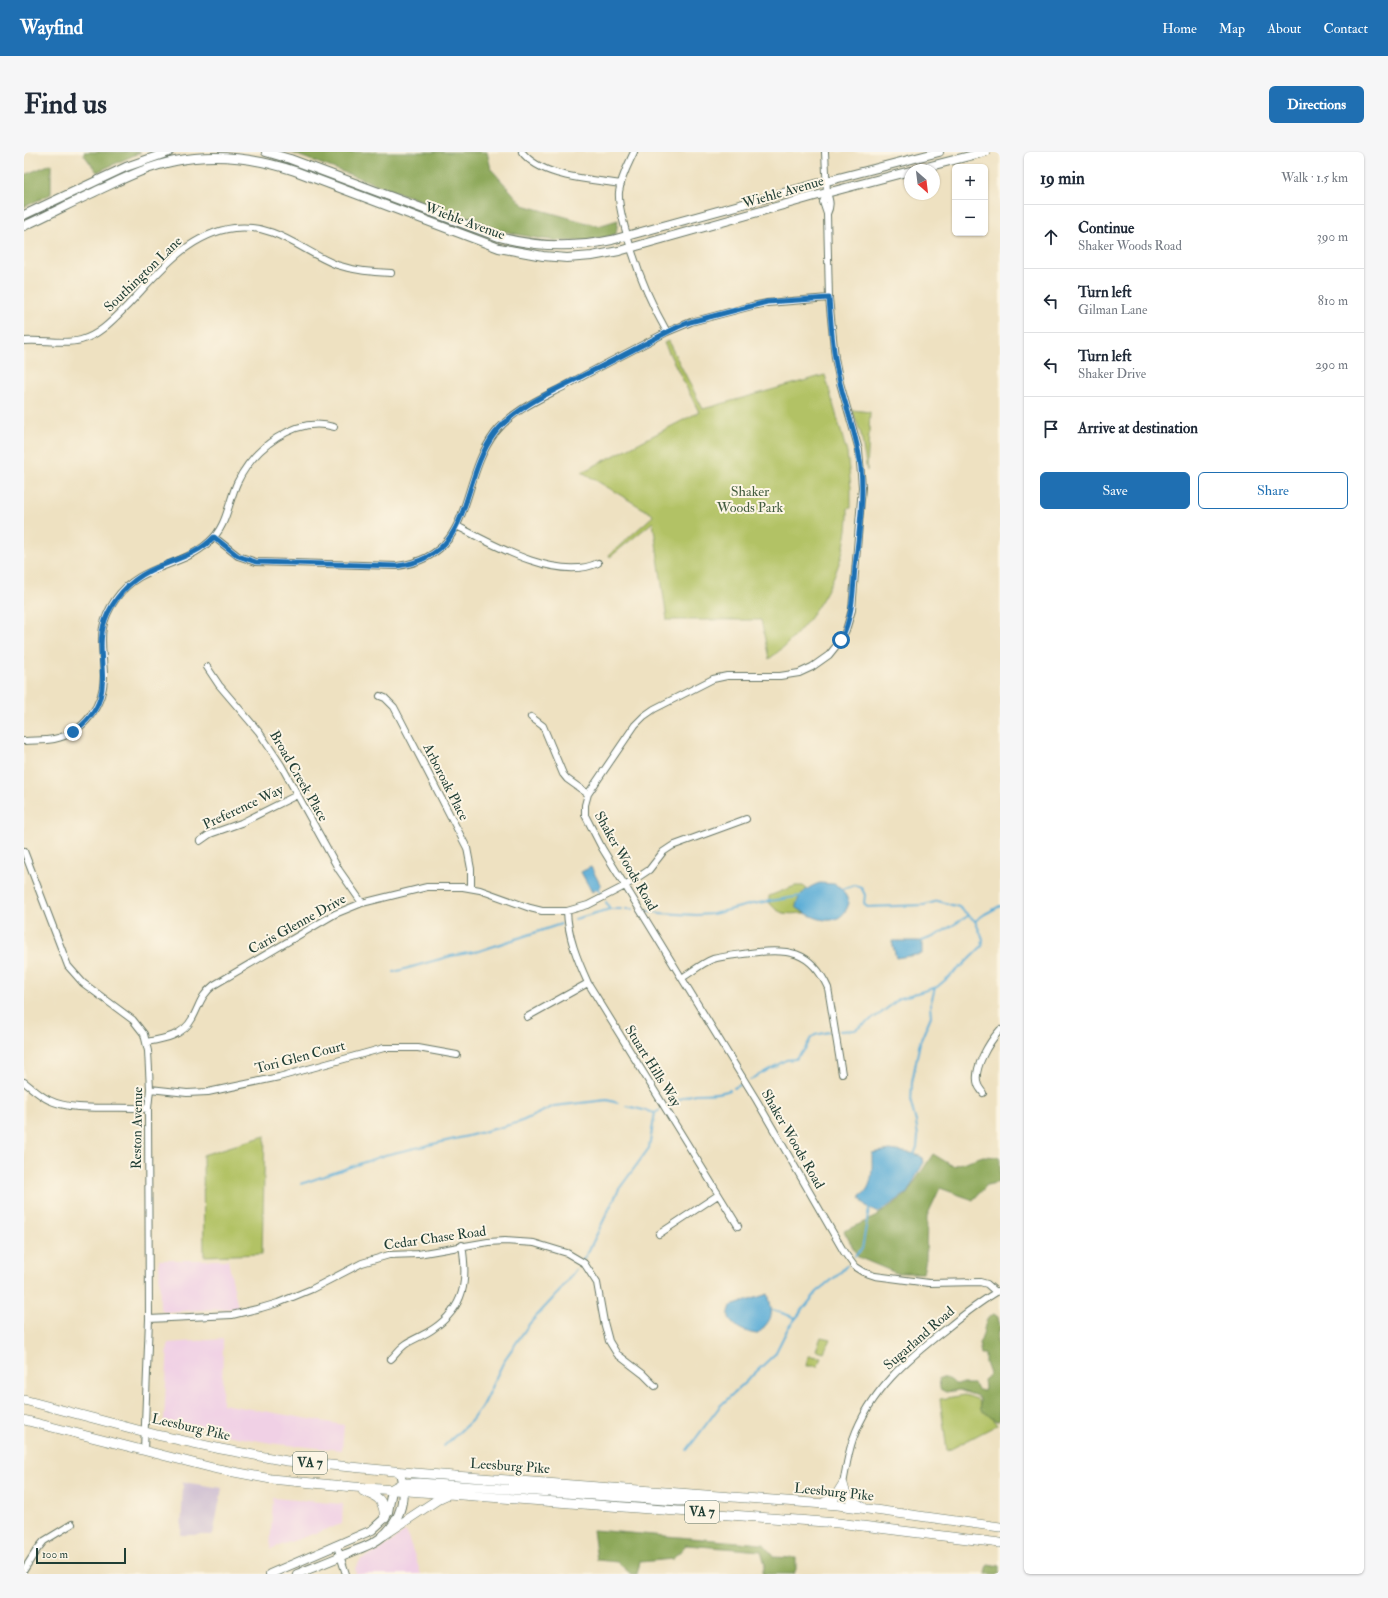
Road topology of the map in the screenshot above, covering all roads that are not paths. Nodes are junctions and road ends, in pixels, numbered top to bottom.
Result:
1 (169, 152) edge
2 (266, 152) edge
3 (522, 152) edge
4 (634, 152) edge
5 (825, 152) edge
6 (939, 152) edge
7 (985, 152) edge
8 (938, 164) edge
9 (904, 173) edge
10 (827, 181) junction
11 (621, 184) junction
12 (827, 193) junction
13 (24, 215) edge
14 (24, 226) edge
15 (627, 236) junction
16 (630, 247) junction
17 (391, 273) dead end
18 (829, 298) junction
19 (667, 332) junction
20 (24, 341) edge
21 (334, 427) dead end
22 (457, 526) junction
23 (214, 537) junction
24 (598, 563) dead end
25 (207, 667) dead end
26 (380, 696) dead end
27 (530, 716) dead end
28 (24, 740) edge
29 (588, 794) junction
30 (297, 795) junction
31 (746, 819) dead end
32 (200, 841) dead end
33 (24, 851) edge
34 (624, 886) junction
35 (471, 888) junction
36 (362, 903) junction
37 (567, 911) junction
38 (682, 978) junction
39 (588, 983) junction
40 (527, 1017) dead end
41 (1000, 1030) edge
42 (146, 1042) junction
43 (457, 1055) dead end
44 (842, 1074) dead end
45 (24, 1082) edge
46 (150, 1089) junction
47 (983, 1093) dead end
48 (148, 1109) junction
49 (718, 1195) junction
50 (738, 1226) dead end
51 (659, 1234) dead end
52 (462, 1246) junction
53 (998, 1291) edge
54 (149, 1318) junction
55 (391, 1358) dead end
56 (655, 1386) dead end
57 (24, 1400) edge
58 (24, 1420) edge
59 (144, 1431) junction
60 (144, 1450) junction
61 (400, 1472) junction
62 (843, 1484) junction
63 (403, 1487) junction
64 (354, 1488) junction
65 (392, 1490) junction
66 (451, 1494) junction
67 (760, 1499) junction
68 (820, 1504) junction
69 (866, 1509) junction
70 (385, 1518) junction
71 (72, 1524) dead end
72 (1000, 1527) edge
73 (384, 1535) junction
74 (1000, 1543) edge
75 (337, 1546) junction
76 (342, 1556) junction
77 (24, 1570) edge
78 (270, 1574) edge
79 (297, 1574) edge
80 (346, 1574) edge

1 - 13 main road
2 - 15 main road, Wiehle Avenue
3 - 11 street
4 - 11 street
5 - 10 street, Shaker Woods Road
6 - 10 main road, Wiehle Avenue
7 - 8 main road
9 - 12 main road, Wiehle Avenue
10 - 12 street, Shaker Woods Road
10 - 15 main road, Wiehle Avenue
11 - 15 street
12 - 16 main road, Wiehle Avenue
12 - 18 street, Shaker Woods Road
14 - 16 main road, Wiehle Avenue
15 - 16 street
16 - 19 street
17 - 20 street, Southington Lane
18 - 19 street
18 - 29 street, Shaker Woods Road
19 - 22 street
21 - 23 street
22 - 23 street
22 - 24 street
23 - 28 street
25 - 30 street, Broad Creek Place
26 - 35 street, Arboroak Place
27 - 29 street
29 - 34 street, Shaker Woods Road
30 - 32 street, Preference Way
30 - 36 street, Broad Creek Place
31 - 34 street, Caris Glenne Drive
33 - 42 street, Reston Avenue
34 - 37 street, Caris Glenne Drive
34 - 38 street, Shaker Woods Road
35 - 36 street, Caris Glenne Drive
35 - 37 street, Caris Glenne Drive
36 - 42 street, Caris Glenne Drive
37 - 39 street, Stuart Hills Way
38 - 44 street
38 - 53 street, Shaker Woods Road
39 - 40 street
39 - 49 street, Stuart Hills Way
41 - 47 street
42 - 46 street, Reston Avenue
43 - 46 street, Tori Glen Court
45 - 48 street
46 - 48 street, Reston Avenue
48 - 54 street, Reston Avenue
49 - 50 street, Stuart Hills Way
49 - 51 street
52 - 54 street, Cedar Chase Road
52 - 55 street
52 - 56 street, Cedar Chase Road
53 - 62 street, Sugarland Road
54 - 59 street, Reston Avenue
57 - 59 highway, Leesburg Pike / VA 7
58 - 60 highway, VA 7
59 - 60 street, Reston Avenue
59 - 61 highway, Leesburg Pike / VA 7
60 - 64 highway, VA 7
61 - 63 main road
61 - 67 highway, Leesburg Pike / VA 7
62 - 68 highway
62 - 69 highway
63 - 65 highway, VA 7
63 - 66 highway, VA 7
63 - 67 highway
63 - 73 main road
64 - 65 highway, VA 7
64 - 70 highway
65 - 70 main road
66 - 73 highway
66 - 74 highway, VA 7
67 - 68 highway, Leesburg Pike / VA 7
68 - 69 highway, Leesburg Pike / VA 7
69 - 72 highway, Leesburg Pike / VA 7
70 - 75 main road
71 - 77 street
73 - 76 main road
75 - 76 street
75 - 78 main road
76 - 79 main road
76 - 80 street

